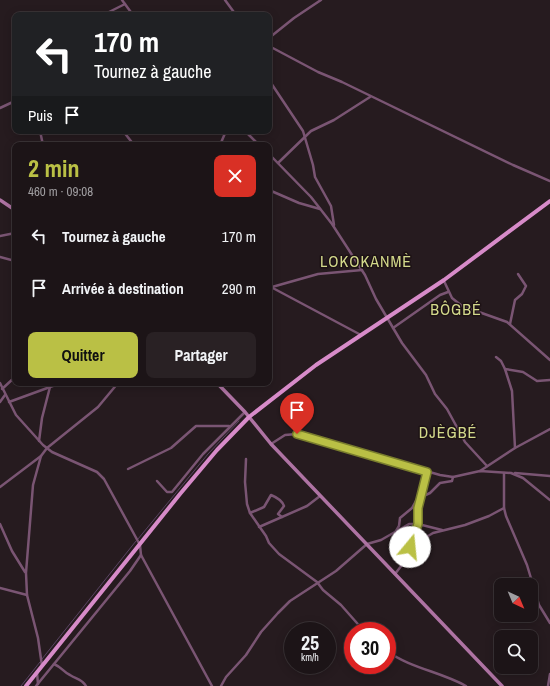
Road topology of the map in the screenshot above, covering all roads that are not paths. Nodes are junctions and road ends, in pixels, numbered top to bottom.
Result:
1 (122, 0) edge
2 (225, 0) edge
3 (321, 0) edge
4 (125, 4) junction
5 (109, 12) edge
6 (131, 12) edge
7 (234, 12) edge
8 (272, 36) edge
9 (272, 48) edge
10 (272, 85) edge
11 (370, 96) junction
12 (12, 102) edge
13 (0, 108) edge
14 (125, 134) edge
15 (248, 134) edge
16 (305, 136) junction
17 (132, 142) edge
18 (256, 142) edge
19 (272, 157) edge
20 (278, 163) junction
21 (550, 181) edge
22 (272, 191) edge
23 (0, 200) edge
24 (550, 201) edge
25 (12, 208) edge
26 (320, 209) junction
27 (335, 228) junction
28 (12, 234) edge
29 (0, 236) edge
30 (0, 257) edge
31 (12, 259) edge
32 (362, 270) junction
33 (518, 274) dead end
34 (444, 280) junction
35 (272, 286) edge
36 (272, 287) edge
37 (448, 292) junction
38 (388, 318) junction
39 (510, 324) junction
40 (393, 328) junction
41 (362, 335) junction
42 (496, 358) dead end
43 (550, 360) edge
44 (505, 369) junction
45 (12, 380) edge
46 (550, 380) edge
47 (0, 383) edge
48 (54, 386) edge
49 (116, 386) edge
50 (220, 386) edge
51 (49, 388) junction
52 (2, 389) junction
53 (5, 395) junction
54 (0, 402) edge
55 (9, 403) junction
56 (245, 412) junction
57 (249, 417) junction
58 (229, 426) junction
59 (550, 429) edge
60 (39, 442) junction
61 (271, 444) junction
62 (47, 448) junction
63 (515, 448) junction
64 (41, 456) junction
65 (206, 456) junction
66 (246, 458) dead end
67 (487, 466) junction
68 (128, 469) dead end
69 (480, 471) junction
70 (427, 472) junction
71 (504, 472) junction
72 (512, 473) junction
73 (550, 476) edge
74 (453, 477) junction
75 (157, 481) dead end
76 (0, 487) edge
77 (320, 495) junction
78 (422, 497) junction
79 (550, 500) edge
80 (412, 508) junction
81 (418, 508) junction
82 (504, 508) junction
83 (250, 513) junction
84 (282, 517) junction
85 (0, 524) edge
86 (418, 524) junction
87 (259, 527) junction
88 (397, 530) junction
89 (442, 530) junction
90 (367, 544) junction
91 (140, 545) junction
92 (410, 547) junction
93 (142, 555) junction
94 (26, 573) junction
95 (395, 574) junction
96 (317, 582) junction
97 (0, 588) edge
98 (27, 595) junction
99 (356, 622) edge
100 (550, 623) edge
101 (396, 656) edge
102 (54, 664) junction
103 (42, 667) junction
104 (37, 672) junction
105 (550, 674) edge
106 (38, 685) edge
107 (26, 686) edge
108 (86, 686) edge
109 (212, 686) edge
110 (221, 686) edge
111 (466, 686) edge
112 (502, 686) edge
113 (548, 686) edge

1 - 4 street
2 - 7 street
3 - 8 street
4 - 5 street
4 - 6 street
9 - 11 street
10 - 16 street
11 - 16 street
11 - 21 street
12 - 13 street
14 - 17 street
15 - 18 street
16 - 20 street
16 - 27 street
19 - 20 street
20 - 26 street
22 - 26 street
23 - 25 street
24 - 34 main road
26 - 27 street
27 - 32 street
28 - 29 street
30 - 31 street
32 - 35 street
32 - 38 street
33 - 39 street
34 - 37 street
34 - 38 main road
36 - 41 street
37 - 39 street
37 - 40 street
38 - 40 street
38 - 41 main road
39 - 43 street
40 - 67 street
41 - 57 main road
42 - 44 street
44 - 46 street
44 - 63 street
45 - 52 street
47 - 52 street
48 - 51 street
49 - 62 street
50 - 56 street
51 - 55 street
51 - 60 street
52 - 53 street
53 - 54 street
53 - 55 street
55 - 60 street
56 - 57 street
56 - 58 street
57 - 61 street
57 - 65 main road
58 - 65 street
58 - 68 street
59 - 63 street
60 - 62 street
61 - 70 street
61 - 77 street
62 - 64 street
62 - 91 street
63 - 67 street
64 - 76 street
64 - 94 street
65 - 75 street
65 - 91 main road
66 - 83 street
67 - 69 street
69 - 71 street
69 - 74 street
70 - 74 street
70 - 78 street
71 - 72 street
71 - 82 street
72 - 73 street
72 - 79 street
74 - 78 street
77 - 84 street
77 - 90 street
78 - 80 street
78 - 81 street
80 - 81 street
80 - 88 street
81 - 86 street
82 - 89 street
82 - 100 street
83 - 84 street
83 - 87 street
84 - 87 street
85 - 94 street
86 - 88 street
86 - 89 street
86 - 92 street
87 - 96 street
88 - 90 street
88 - 92 street
89 - 92 street
90 - 95 street
90 - 96 street
91 - 93 street
91 - 103 main road
92 - 95 street
93 - 102 street
93 - 109 street
94 - 98 street
95 - 112 street
96 - 99 street
96 - 110 street
97 - 98 street
98 - 103 street
101 - 111 street
102 - 106 street
102 - 108 street
103 - 104 main road
104 - 106 street
104 - 107 main road
105 - 113 street

